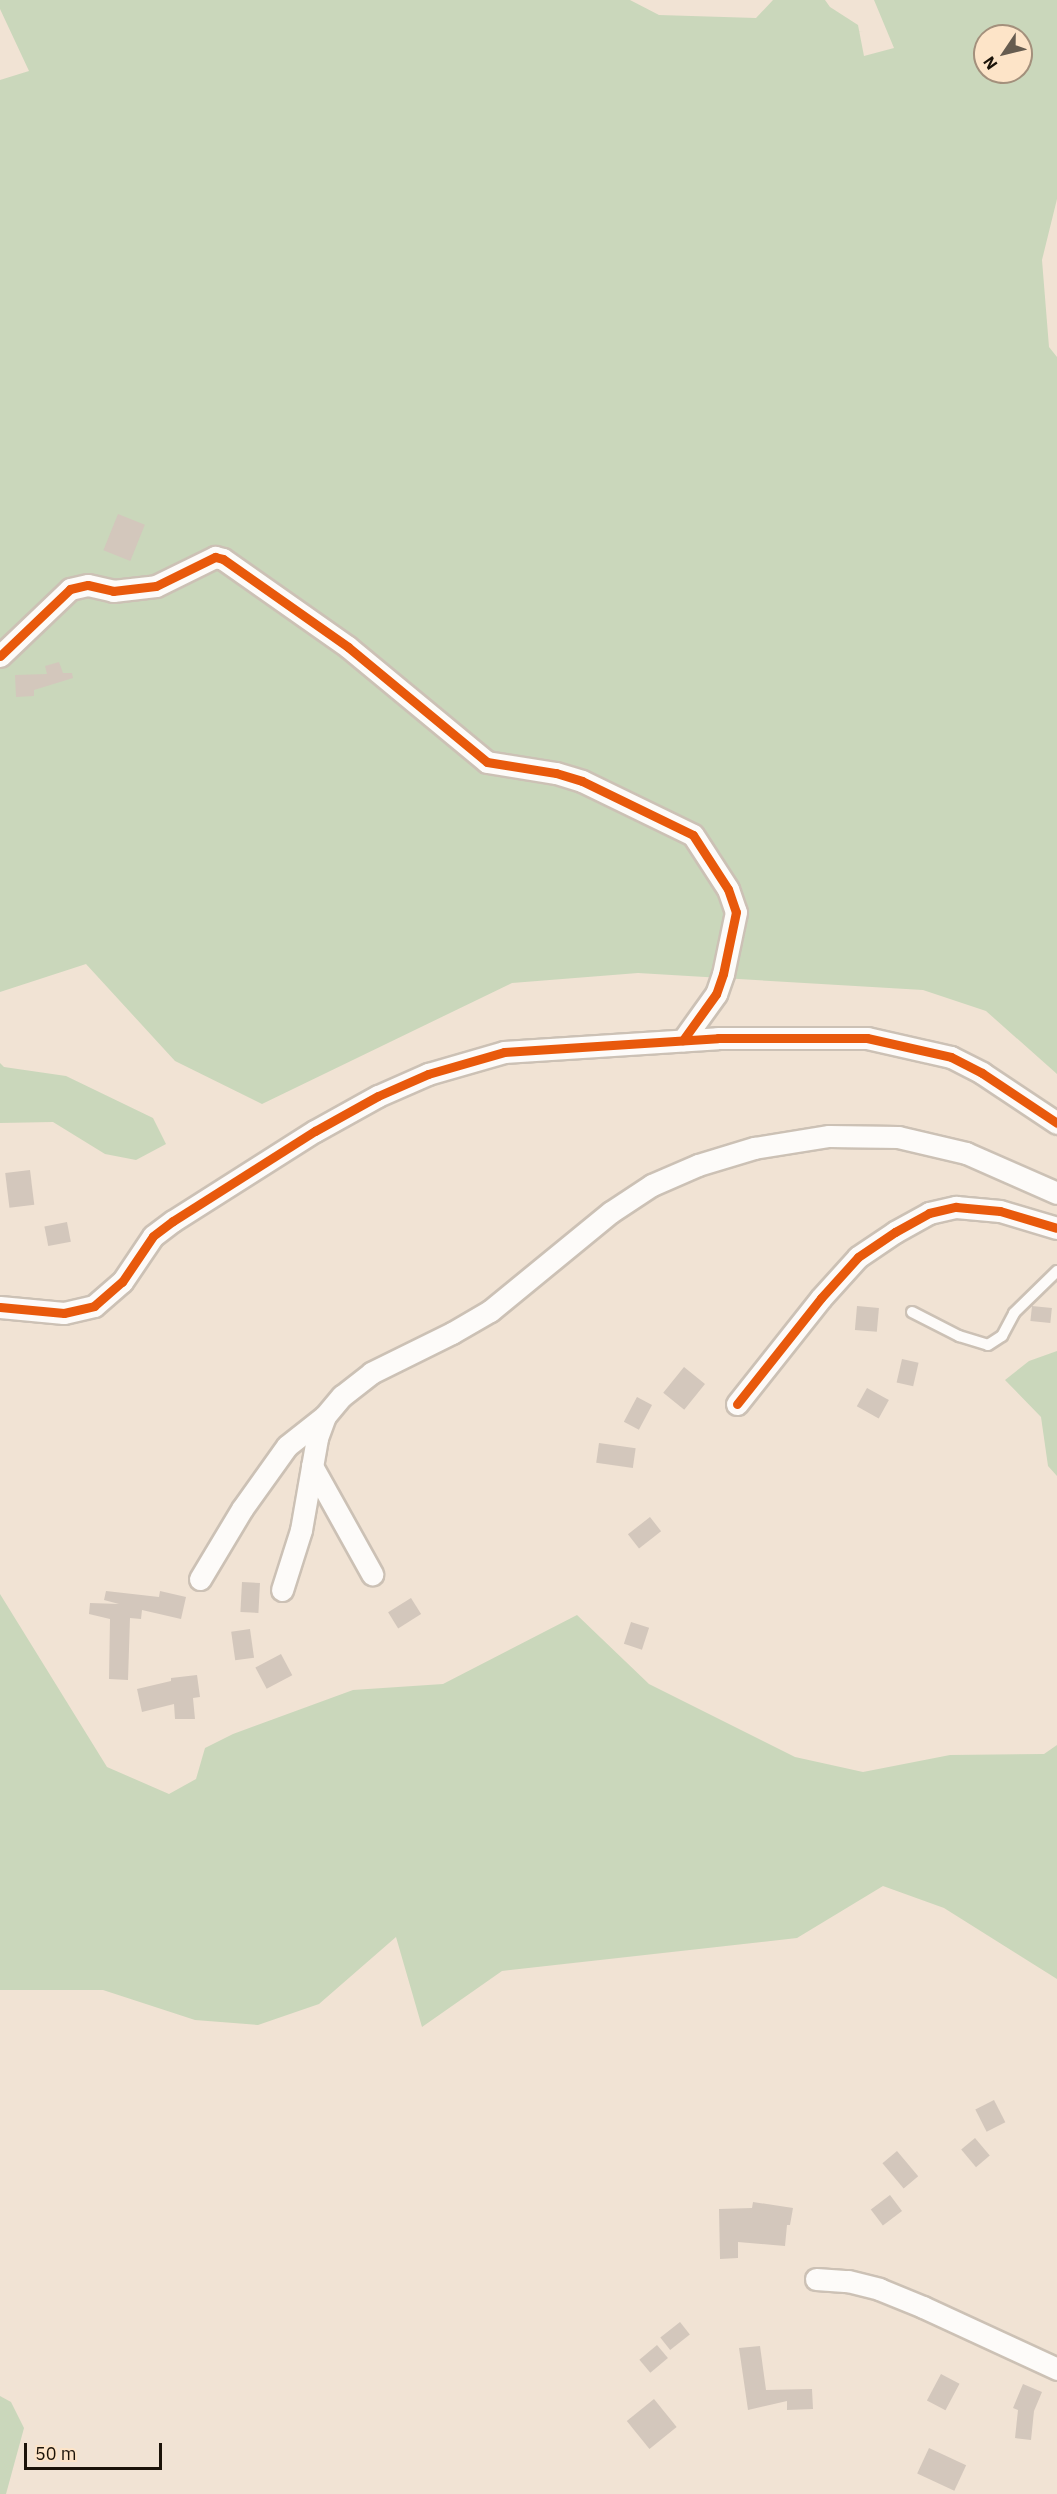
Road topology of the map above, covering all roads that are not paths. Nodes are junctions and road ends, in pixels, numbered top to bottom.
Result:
1 (0, 656) edge
2 (683, 1040) junction
3 (1057, 1123) edge
4 (1057, 1193) edge
5 (1057, 1228) edge
6 (1057, 1271) edge
7 (0, 1307) edge
8 (912, 1312) dead end
9 (736, 1404) dead end
10 (326, 1416) junction
11 (312, 1466) junction
12 (372, 1574) dead end
13 (200, 1579) dead end
14 (282, 1590) dead end
15 (816, 2279) dead end
16 (1057, 2369) edge

1 - 2 street
2 - 3 street
2 - 7 street
4 - 10 street
5 - 9 street
6 - 8 lane
10 - 11 street
10 - 13 street
11 - 12 street
11 - 14 street
15 - 16 street

